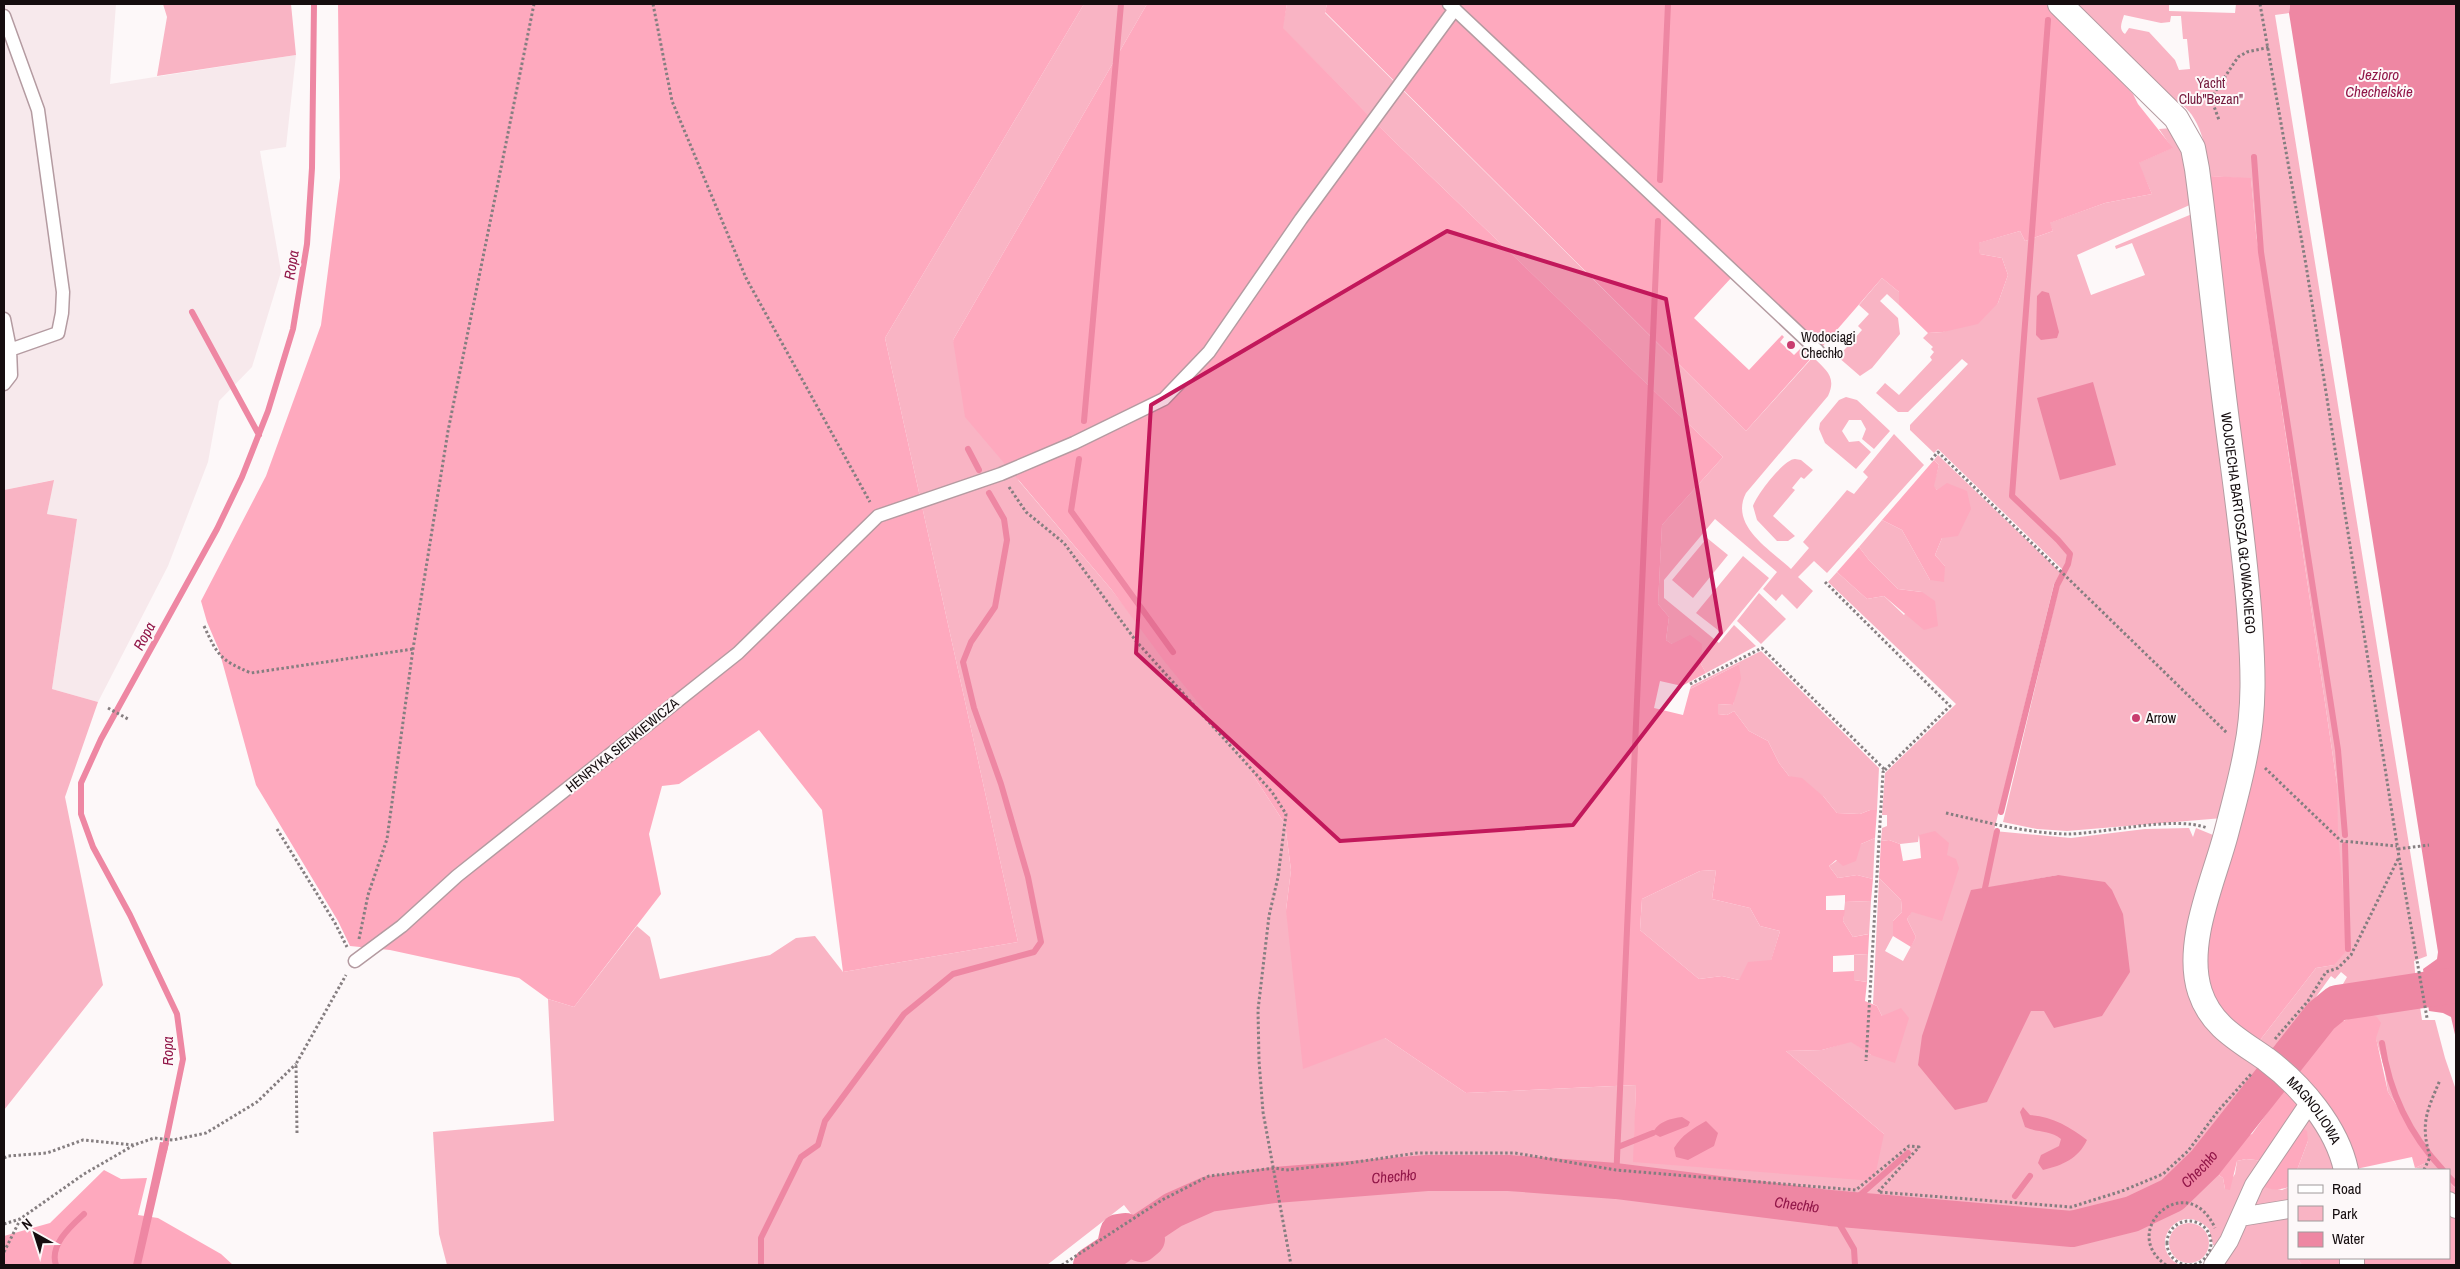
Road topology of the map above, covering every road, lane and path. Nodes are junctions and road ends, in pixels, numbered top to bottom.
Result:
1 (534, 4) edge
2 (653, 4) edge
3 (2060, 4) edge
4 (2260, 4) edge
5 (1452, 6) edge
6 (4, 16) edge
7 (2270, 47) junction
8 (2211, 98) junction
9 (2185, 107) dead end
10 (2219, 120) dead end
11 (4, 319) edge
12 (7, 350) edge
13 (1818, 351) dead end
14 (4, 384) edge
15 (1931, 460) dead end
16 (1000, 474) junction
17 (878, 516) junction
18 (1825, 582) dead end
19 (204, 626) dead end
20 (413, 649) junction
21 (1690, 684) dead end
22 (108, 708) dead end
23 (128, 719) dead end
24 (2246, 750) junction
25 (1885, 770) junction
26 (1946, 813) dead end
27 (2197, 824) dead end
28 (277, 829) dead end
29 (2429, 845) dead end
30 (2397, 847) junction
31 (2399, 857) junction
32 (355, 961) junction
33 (2427, 1018) dead end
34 (2267, 1060) junction
35 (1866, 1061) dead end
36 (296, 1064) junction
37 (2440, 1080) dead end
38 (2310, 1102) junction
39 (297, 1133) dead end
40 (134, 1144) junction
41 (4, 1152) edge
42 (8, 1156) junction
43 (4, 1158) edge
44 (1275, 1168) junction
45 (2346, 1169) edge
46 (2424, 1169) edge
47 (2288, 1209) edge
48 (2240, 1216) junction
49 (20, 1219) junction
50 (4, 1224) edge
51 (2175, 1226) joint
52 (2217, 1237) dead end
53 (4, 1252) edge
54 (1062, 1265) edge
55 (1292, 1265) edge
56 (2166, 1265) edge
57 (2213, 1265) edge

1 - 20 path
2 - 17 path
3 - 24 street, WOJCIECHA BARTOSZA GŁOWACKIEGO
4 - 7 path
5 - 13 lane
5 - 16 lane
6 - 12 lane
7 - 8 path
7 - 30 path
8 - 9 path
8 - 10 path
11 - 12 lane
12 - 14 lane
15 - 24 path
16 - 17 lane
16 - 44 path
17 - 32 lane, HENRYKA SIENKIEWICZA
18 - 25 path
19 - 20 path
20 - 32 path
21 - 25 path
22 - 23 path
24 - 30 path
24 - 34 street, WOJCIECHA BARTOSZA GŁOWACKIEGO
25 - 35 path
26 - 27 path
28 - 32 path
29 - 30 path
30 - 31 path
31 - 33 path
31 - 34 path
32 - 36 path
34 - 38 street, MAGNOLIOWA
34 - 44 path
36 - 39 path
36 - 40 path
37 - 46 path
38 - 45 street, MAGNOLIOWA
38 - 48 street
40 - 42 path
40 - 49 path
41 - 42 path
42 - 43 path
44 - 54 path
44 - 55 path
47 - 48 street
48 - 57 street
49 - 50 path
49 - 53 path
51 - 51 path
52 - 56 path

